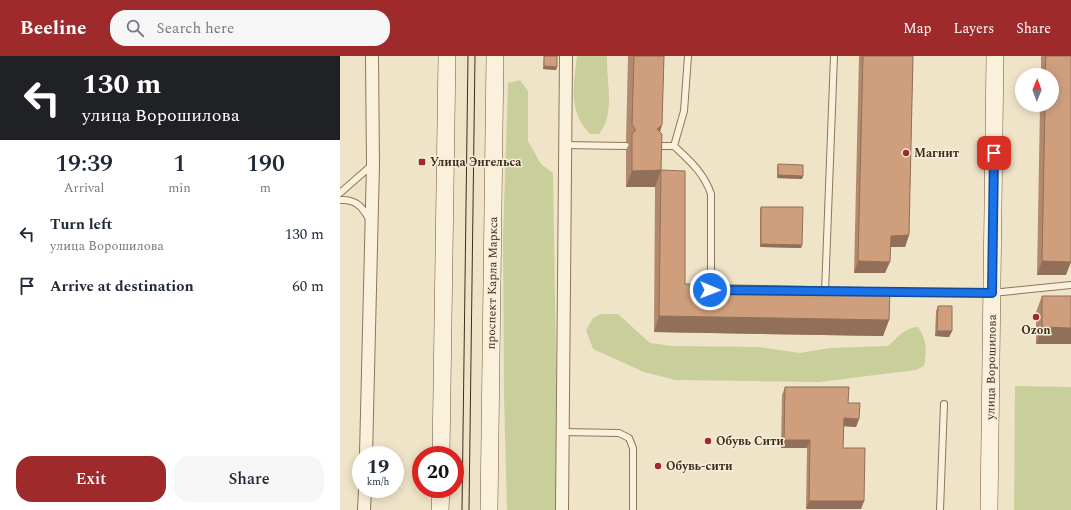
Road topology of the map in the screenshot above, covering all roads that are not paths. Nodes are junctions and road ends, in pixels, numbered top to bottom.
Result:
1 (372, 56) edge
2 (447, 56) edge
3 (495, 56) edge
4 (566, 56) edge
5 (688, 56) edge
6 (834, 56) edge
7 (995, 56) edge
8 (564, 145) junction
9 (626, 146) dead end
10 (656, 146) edge
11 (674, 146) junction
12 (373, 164) junction
13 (340, 193) edge
14 (340, 200) edge
15 (370, 223) junction
16 (1071, 285) edge
17 (718, 290) edge
18 (817, 292) edge
19 (825, 292) junction
20 (832, 292) edge
21 (871, 292) edge
22 (992, 293) junction
23 (944, 404) dead end
24 (562, 432) junction
25 (366, 446) edge
26 (441, 446) edge
27 (365, 498) edge
28 (441, 498) edge
29 (364, 510) edge
30 (440, 510) edge
31 (489, 510) edge
32 (562, 510) edge
33 (633, 510) edge
34 (940, 510) edge
35 (989, 510) edge

1 - 12 street
2 - 26 main road
3 - 31 main road, проспект Карла Маркса
4 - 8 street
5 - 11 lane
6 - 19 lane
7 - 22 main road, улица Ворошилова
8 - 9 lane
8 - 24 street
10 - 11 lane
11 - 17 lane
12 - 13 lane
12 - 15 street
14 - 15 lane
15 - 25 street
16 - 22 lane
18 - 19 lane
19 - 20 lane
21 - 22 lane
22 - 35 main road, улица Ворошилова
23 - 34 lane
24 - 32 street
24 - 33 lane
27 - 29 street
28 - 30 main road

